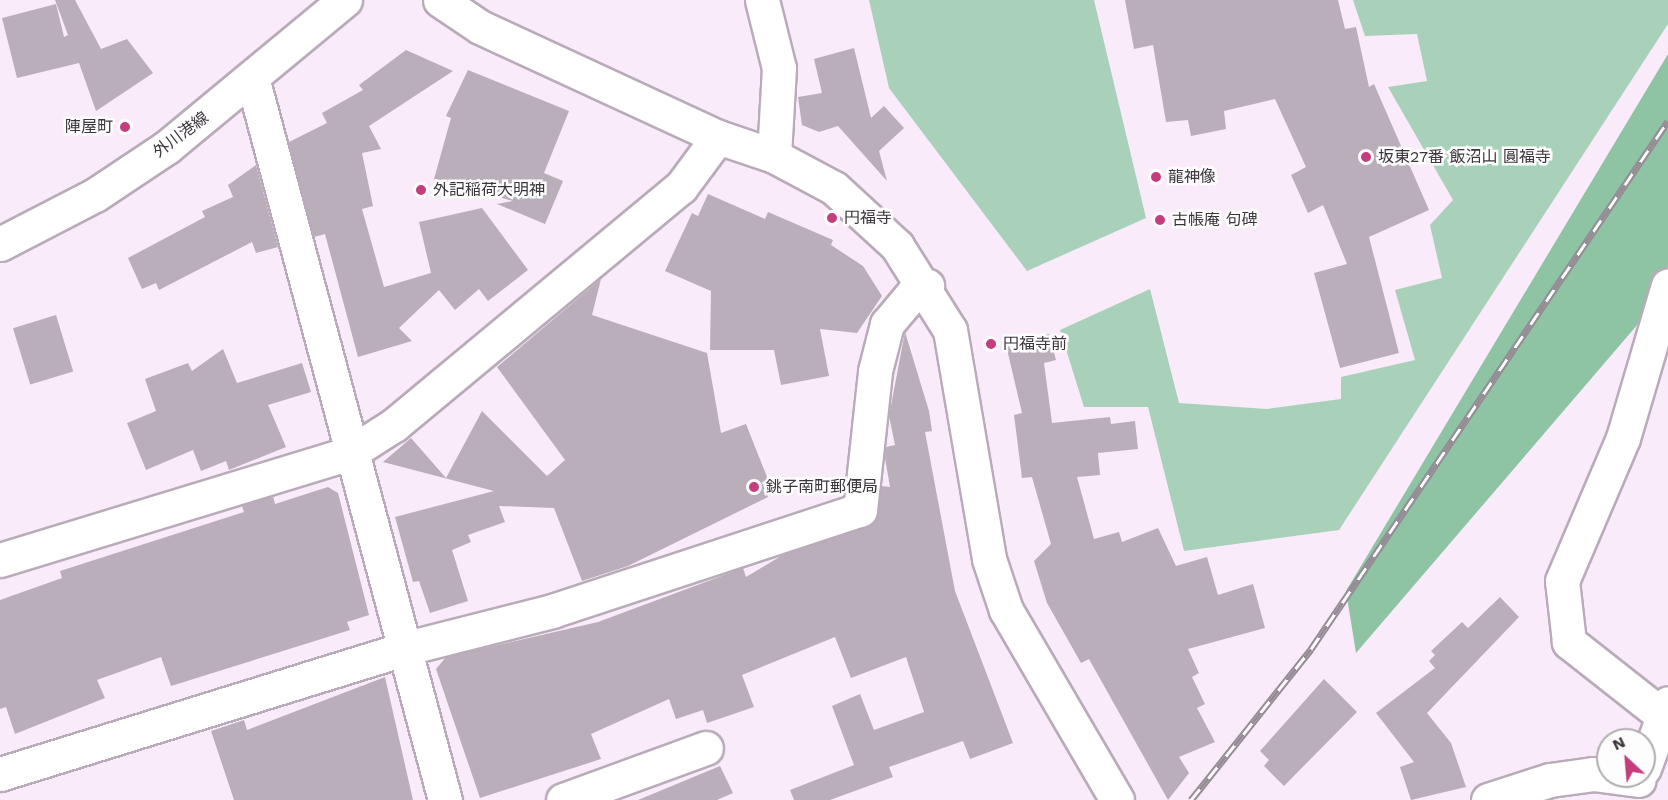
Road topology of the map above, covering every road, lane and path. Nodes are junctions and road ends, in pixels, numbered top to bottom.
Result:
1 (345, 0) edge
2 (440, 0) edge
3 (762, 0) edge
4 (253, 81) junction
5 (718, 137) junction
6 (774, 156) junction
7 (0, 244) edge
8 (1668, 285) edge
9 (927, 286) junction
10 (350, 453) junction
11 (0, 560) edge
12 (403, 649) junction
13 (1666, 710) edge
14 (1656, 735) edge
15 (706, 748) dead end
16 (0, 774) edge
17 (1596, 774) edge
18 (6, 800) edge
19 (445, 800) edge
20 (563, 800) edge
21 (1117, 800) edge
22 (1488, 800) edge

1 - 4 street, 外川港線
2 - 5 street
3 - 6 street
4 - 7 street, 外川港線
4 - 10 street
5 - 6 street
5 - 10 street
6 - 9 street
8 - 13 street
9 - 12 street
9 - 21 street
10 - 11 street
10 - 12 street
12 - 16 street
12 - 19 street
13 - 14 street
15 - 20 street
16 - 18 street
17 - 22 street

